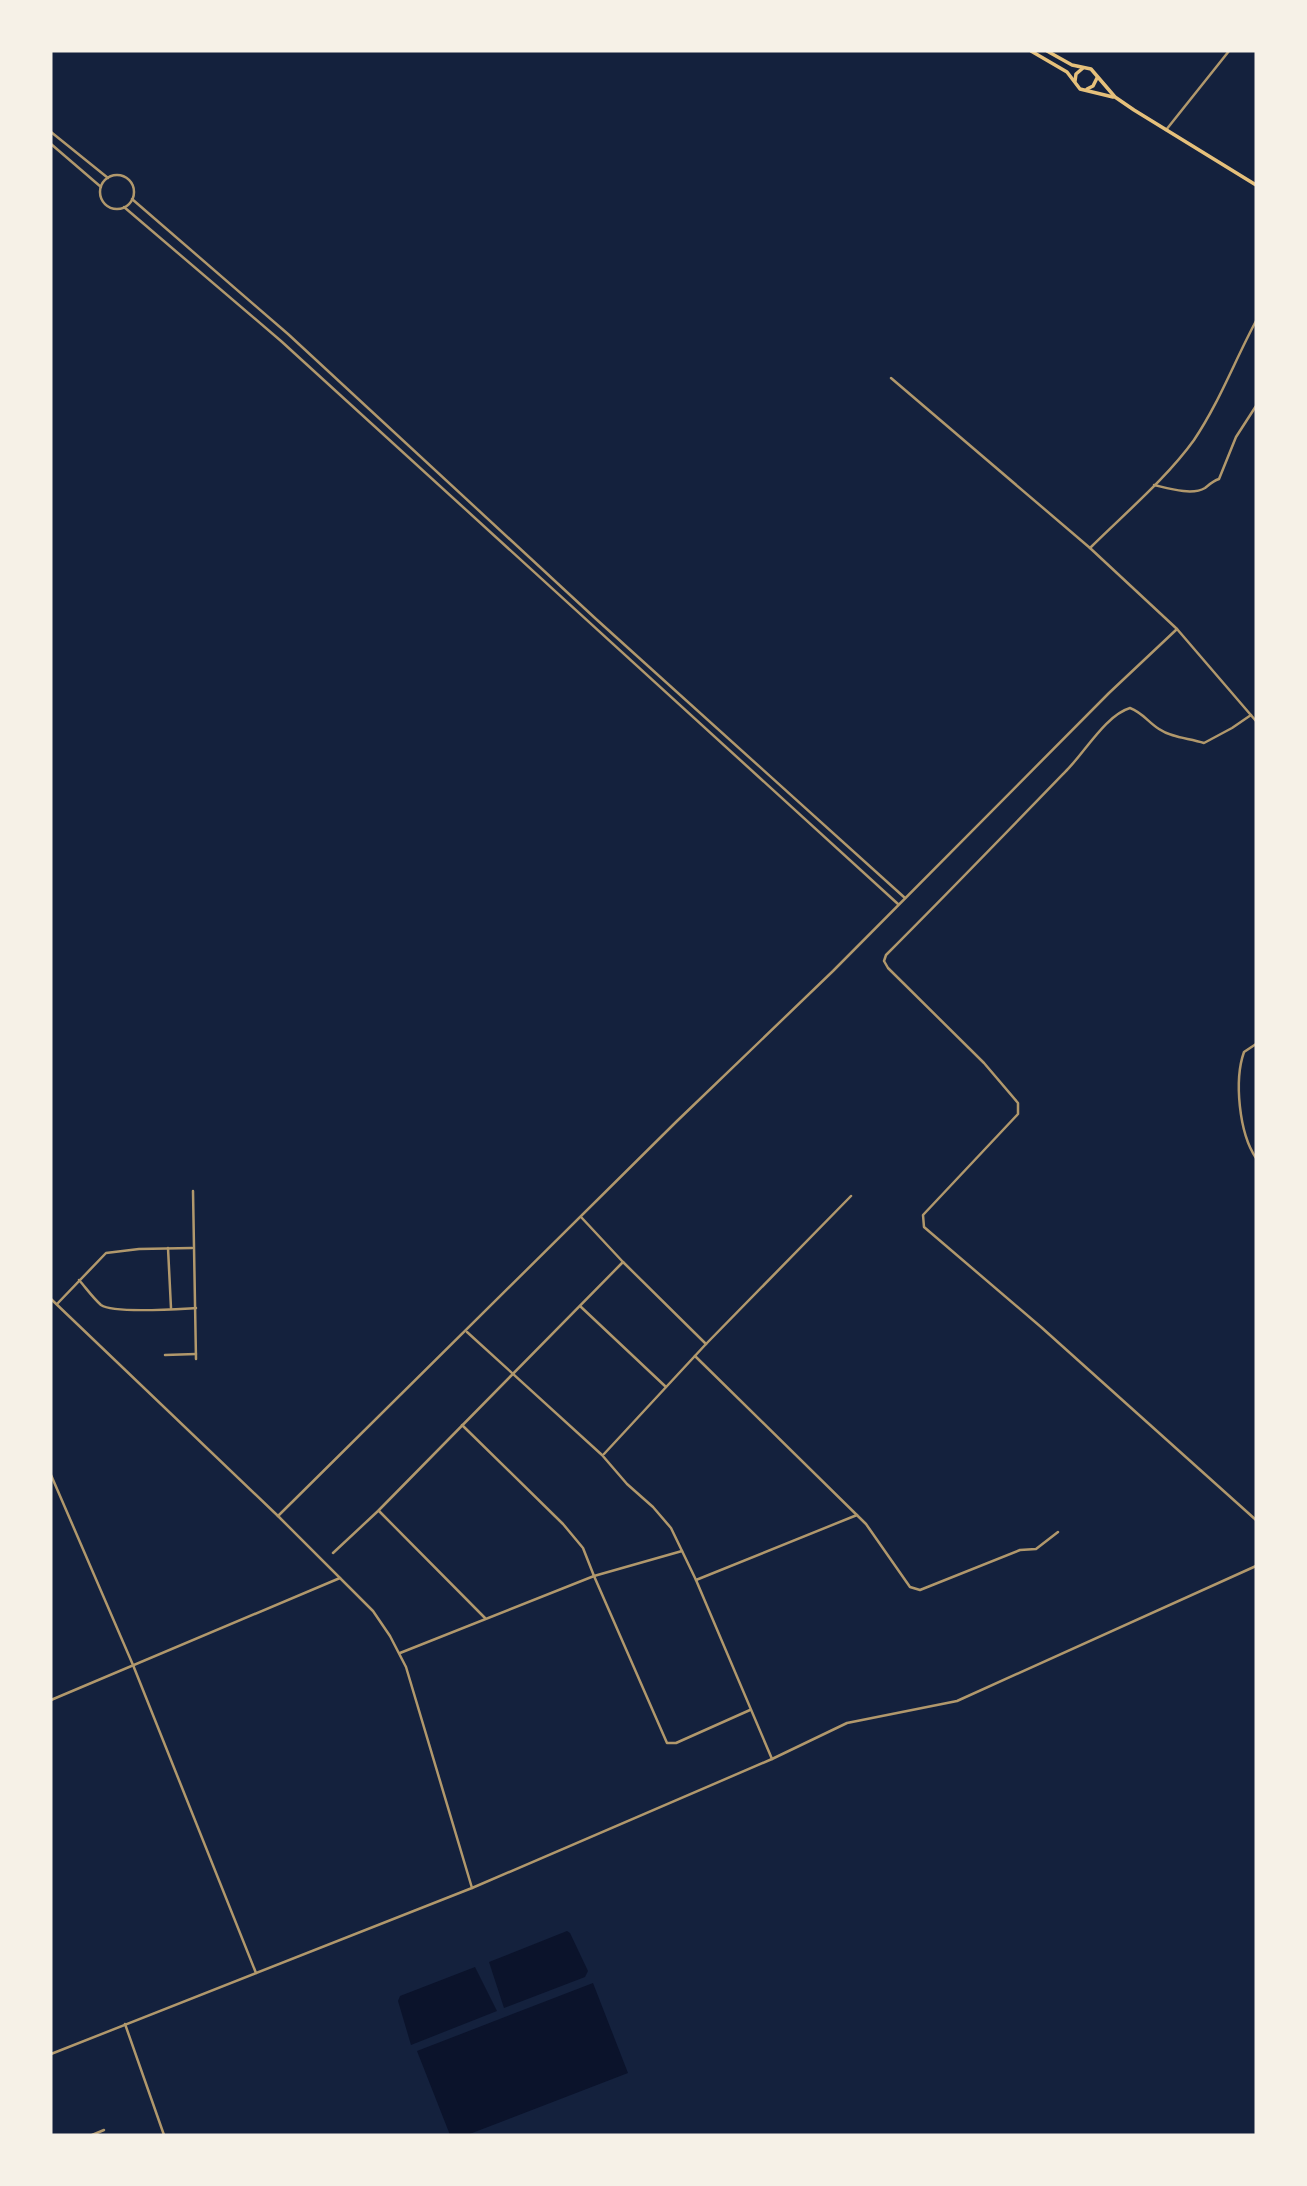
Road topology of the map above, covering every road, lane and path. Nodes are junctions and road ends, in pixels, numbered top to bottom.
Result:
1 (1031, 51) edge
2 (1047, 51) edge
3 (1229, 51) edge
4 (1084, 67) junction
5 (1097, 76) junction
6 (1074, 83) junction
7 (1085, 90) junction
8 (1115, 97) junction
9 (1166, 130) junction
10 (51, 132) edge
11 (51, 144) edge
12 (108, 178) junction
13 (1256, 185) edge
14 (101, 187) junction
15 (132, 199) junction
16 (124, 207) junction
17 (1256, 321) edge
18 (891, 378) dead end
19 (1256, 405) edge
20 (1154, 485) junction
21 (1090, 548) junction
22 (1177, 629) junction
23 (1251, 715) junction
24 (1256, 721) edge
25 (905, 898) junction
26 (898, 904) junction
27 (1256, 1044) edge
28 (1256, 1158) edge
29 (193, 1191) dead end
30 (851, 1196) dead end
31 (580, 1217) junction
32 (168, 1248) junction
33 (194, 1248) junction
34 (623, 1262) junction
35 (79, 1280) junction
36 (51, 1298) edge
37 (57, 1304) junction
38 (580, 1306) junction
39 (196, 1308) junction
40 (171, 1309) junction
41 (466, 1331) junction
42 (706, 1344) junction
43 (165, 1355) dead end
44 (695, 1356) junction
45 (513, 1372) junction
46 (666, 1387) junction
47 (463, 1425) junction
48 (602, 1455) junction
49 (51, 1475) edge
50 (378, 1511) junction
51 (278, 1516) junction
52 (857, 1516) junction
53 (1256, 1520) edge
54 (1058, 1532) dead end
55 (682, 1551) junction
56 (333, 1553) dead end
57 (1256, 1566) edge
58 (594, 1576) junction
59 (340, 1578) junction
60 (696, 1580) junction
61 (485, 1618) junction
62 (400, 1653) junction
63 (133, 1665) junction
64 (51, 1700) edge
65 (750, 1710) junction
66 (772, 1759) junction
67 (472, 1888) junction
68 (256, 1974) junction
69 (125, 2024) junction
70 (51, 2054) edge
71 (104, 2130) dead end
72 (92, 2135) edge
73 (164, 2135) edge

1 - 6 main road
2 - 4 main road
3 - 9 street
4 - 5 main road
4 - 6 main road
5 - 7 main road
5 - 8 main road
6 - 7 main road
7 - 8 main road
8 - 9 main road
9 - 13 main road
10 - 12 street
11 - 14 street
12 - 14 street
12 - 15 street
14 - 16 street
15 - 16 street
15 - 25 street
16 - 26 street
17 - 20 street
18 - 21 street
19 - 20 street
20 - 21 street
21 - 22 street
22 - 23 street
22 - 25 street
23 - 24 street
23 - 53 street
25 - 26 street
26 - 31 street
27 - 28 street
29 - 33 street
30 - 42 street
31 - 34 street
31 - 41 street
32 - 33 street
32 - 35 street
32 - 40 street
33 - 39 street
34 - 38 street
34 - 42 street
35 - 37 street
35 - 40 street
36 - 37 street
37 - 51 street
38 - 45 street
38 - 46 street
39 - 40 street
39 - 43 street
41 - 45 street
41 - 51 street
42 - 44 street
44 - 46 street
44 - 52 street
45 - 47 street
45 - 48 street
46 - 48 street
47 - 50 street
47 - 58 street
48 - 55 street
49 - 63 street
50 - 56 street
50 - 61 street
51 - 59 street
52 - 54 street
52 - 60 street
55 - 58 street
55 - 60 street
57 - 66 street
58 - 61 street
58 - 65 street
59 - 62 street
59 - 63 street
60 - 65 street
61 - 62 street
62 - 67 street
63 - 64 street
63 - 68 street
65 - 66 street
66 - 67 street
67 - 68 street
68 - 69 street
69 - 70 street
69 - 73 street
71 - 72 street

